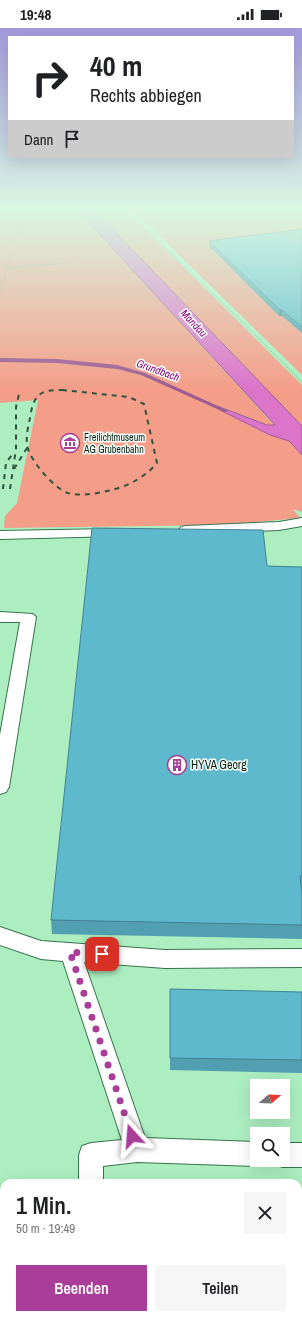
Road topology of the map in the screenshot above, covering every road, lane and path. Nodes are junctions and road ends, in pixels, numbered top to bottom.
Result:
1 (8, 269) edge
2 (187, 269) edge
3 (0, 291) edge
4 (302, 382) edge
5 (302, 522) edge
6 (176, 531) edge
7 (129, 533) edge
8 (0, 536) edge
9 (0, 617) edge
10 (0, 788) edge
11 (0, 936) edge
12 (70, 952) junction
13 (302, 958) edge
14 (137, 1150) junction
15 (250, 1154) edge
16 (290, 1155) edge
17 (302, 1155) edge
18 (91, 1179) edge

1 - 3 path
2 - 4 path
5 - 6 lane
7 - 8 lane
9 - 10 lane
11 - 12 lane
12 - 13 lane
12 - 14 lane
14 - 15 lane
14 - 18 lane
16 - 17 lane

